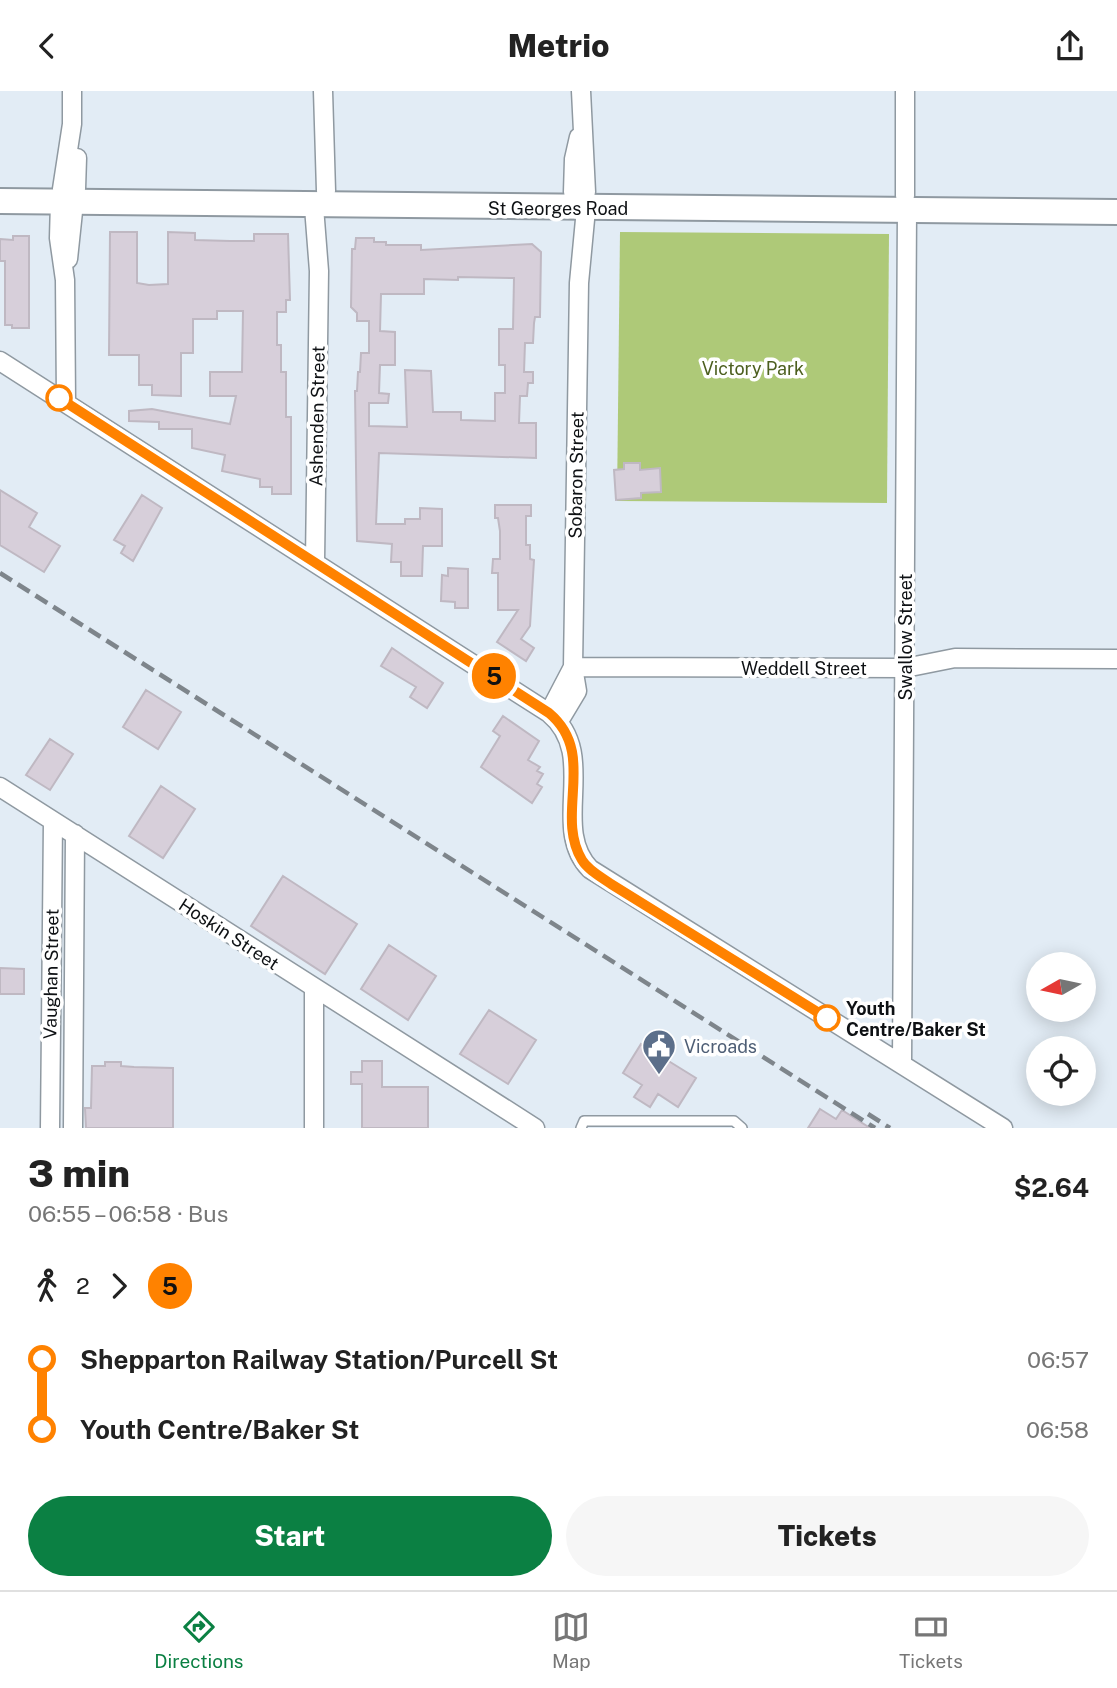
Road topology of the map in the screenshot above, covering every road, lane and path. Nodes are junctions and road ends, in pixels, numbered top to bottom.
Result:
1 (72, 91) edge
2 (323, 91) edge
3 (581, 91) edge
4 (905, 91) edge
5 (0, 188) edge
6 (68, 195) junction
7 (321, 199) junction
8 (579, 200) junction
9 (0, 201) edge
10 (906, 203) junction
11 (1107, 205) edge
12 (0, 361) edge
13 (65, 402) junction
14 (315, 561) junction
15 (1117, 659) edge
16 (573, 667) junction
17 (905, 668) junction
18 (554, 717) junction
19 (0, 787) edge
20 (53, 821) junction
21 (75, 834) junction
22 (52, 879) junction
23 (75, 880) junction
24 (50, 982) junction
25 (74, 982) junction
26 (314, 990) junction
27 (902, 1064) junction
28 (460, 1080) junction
29 (50, 1128) edge
30 (73, 1128) edge
31 (314, 1128) edge
32 (516, 1128) edge
33 (535, 1128) edge
34 (581, 1128) edge
35 (742, 1128) edge
36 (1003, 1128) edge

1 - 6 street
2 - 7 street, Ashenden Street
3 - 8 street, Sobaron Street
4 - 10 street, Swallow Street
5 - 6 street, St Georges Road
6 - 7 street, St Georges Road
6 - 9 street, St Georges Road
6 - 13 street
7 - 8 street, St Georges Road
7 - 14 street, Ashenden Street
8 - 10 street, St Georges Road
8 - 16 street, Sobaron Street
10 - 11 street, St Georges Road
10 - 17 street, Swallow Street
12 - 13 street
13 - 14 street
14 - 18 street
15 - 17 street, Weddell Street
16 - 17 street, Weddell Street
16 - 18 street, Sobaron Street
17 - 27 street, Swallow Street
18 - 27 street
19 - 20 street, Hoskin Street
20 - 21 street, Hoskin Street
20 - 22 street, Vaughan Street
21 - 23 street, Vaughan Street
21 - 26 street, Hoskin Street
22 - 23 lane
22 - 24 street, Vaughan Street
23 - 25 street, Vaughan Street
24 - 25 lane
24 - 29 street, Vaughan Street
25 - 30 street, Vaughan Street
26 - 28 street, Hoskin Street
26 - 31 street
27 - 36 street
28 - 32 street, Hoskin Street
28 - 33 street, Hoskin Street
34 - 35 lane

